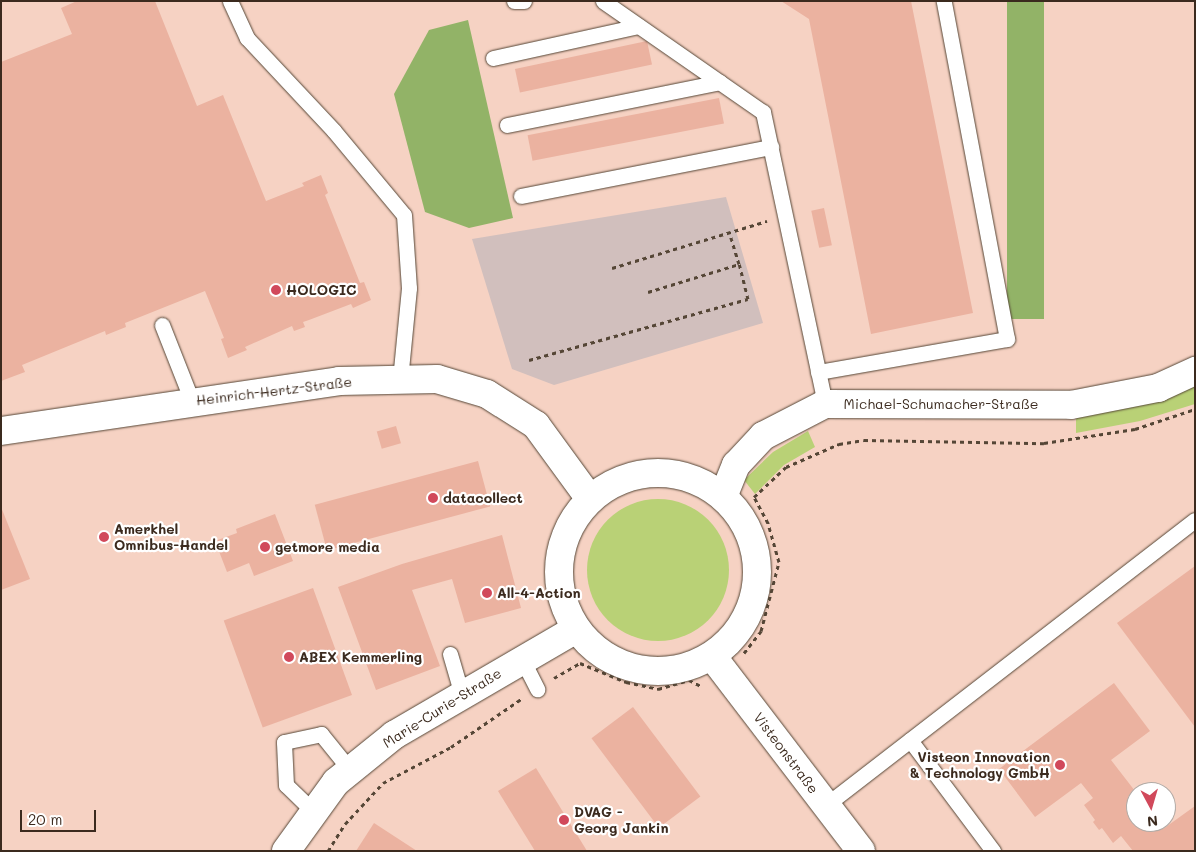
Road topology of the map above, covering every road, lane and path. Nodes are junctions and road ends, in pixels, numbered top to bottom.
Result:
1 (230, 1) edge
2 (514, 1) edge
3 (524, 1) edge
4 (603, 1) edge
5 (944, 1) edge
6 (639, 26) junction
7 (493, 58) dead end
8 (720, 82) junction
9 (507, 125) dead end
10 (771, 147) junction
11 (521, 196) dead end
12 (785, 215) junction
13 (729, 232) junction
14 (739, 264) junction
15 (612, 268) dead end
16 (648, 292) dead end
17 (162, 325) dead end
18 (529, 360) dead end
19 (1195, 371) edge
20 (818, 372) junction
21 (400, 380) junction
22 (192, 401) junction
23 (825, 404) junction
24 (1195, 409) edge
25 (1, 431) edge
26 (723, 497) junction
27 (590, 499) junction
28 (1195, 520) edge
29 (576, 629) junction
30 (450, 654) dead end
31 (522, 659) junction
32 (718, 664) junction
33 (536, 689) junction
34 (462, 695) junction
35 (910, 740) junction
36 (350, 770) junction
37 (826, 805) junction
38 (314, 812) junction
39 (286, 851) edge
40 (328, 851) edge
41 (861, 851) edge
42 (993, 851) edge

1 - 21 lane
2 - 3 lane
4 - 6 lane
5 - 20 lane
6 - 7 lane
6 - 8 lane
8 - 9 lane
8 - 10 lane
10 - 11 lane
10 - 12 lane
12 - 13 path
12 - 20 lane
13 - 14 path
13 - 15 path
14 - 16 path
14 - 18 path
17 - 22 lane
19 - 23 street, Michael-Schumacher-Straße
20 - 23 lane
21 - 22 street, Heinrich-Hertz-Straße
21 - 27 street, Heinrich-Hertz-Straße
22 - 25 street, Heinrich-Hertz-Straße
23 - 26 street, Michael-Schumacher-Straße
24 - 32 path
26 - 27 street
26 - 32 street
27 - 29 street
28 - 35 lane
29 - 31 street, Marie-Curie-Straße
29 - 32 street
30 - 34 lane
31 - 33 lane
31 - 34 street, Marie-Curie-Straße
32 - 33 path
32 - 37 street, Visteonstraße
33 - 40 path
34 - 36 street, Marie-Curie-Straße
35 - 37 lane
35 - 42 lane
36 - 38 street, Marie-Curie-Straße
36 - 38 lane
37 - 41 street, Visteonstraße
38 - 39 street, Marie-Curie-Straße

